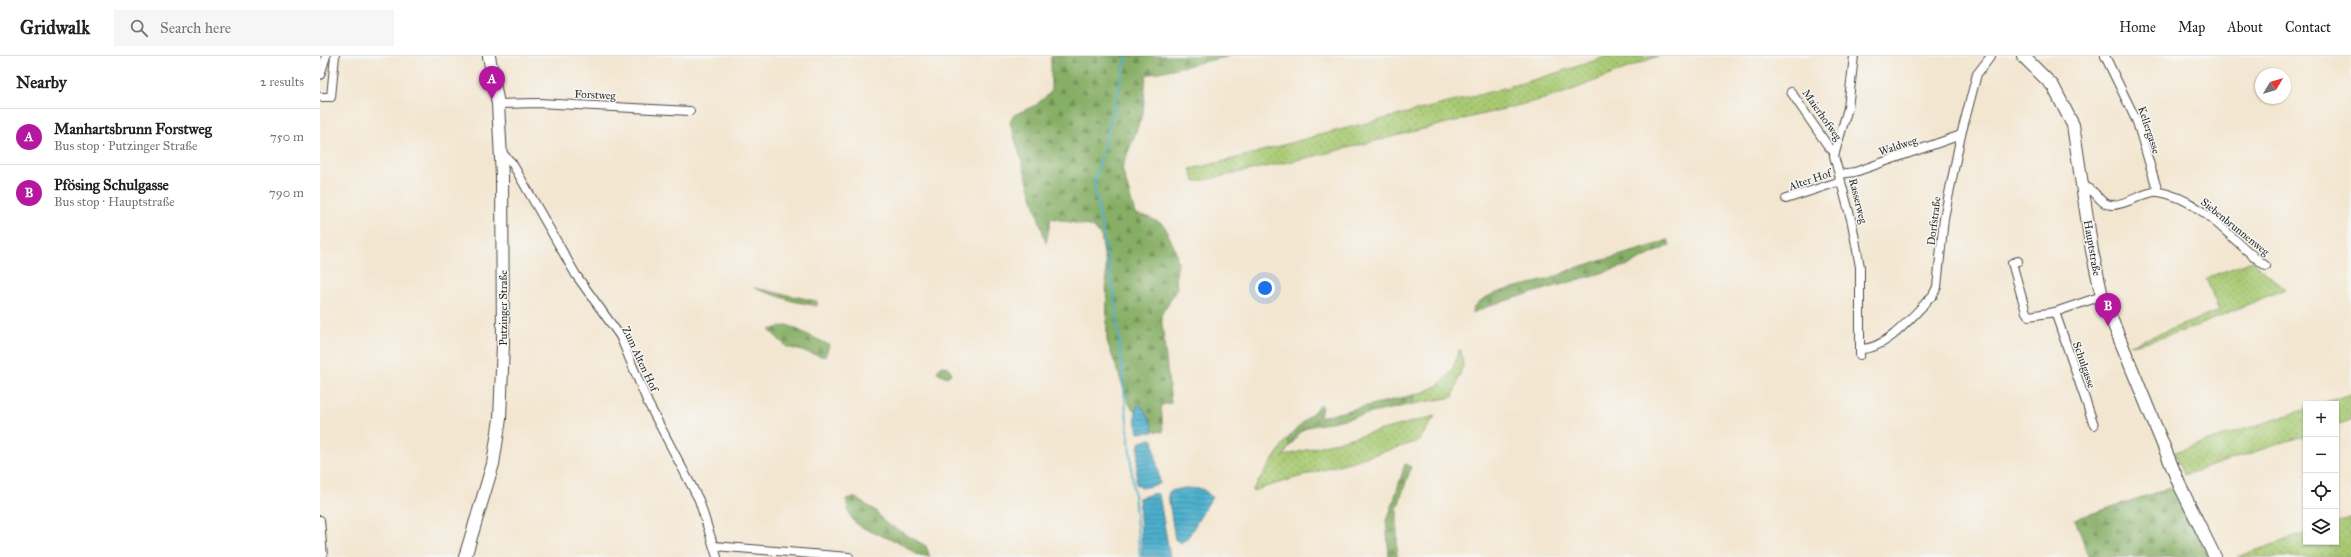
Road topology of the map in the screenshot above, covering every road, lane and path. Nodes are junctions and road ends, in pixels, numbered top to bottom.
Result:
1 (326, 56) edge
2 (335, 56) edge
3 (489, 56) edge
4 (1854, 56) edge
5 (2023, 56) edge
6 (2105, 56) edge
7 (1987, 58) edge
8 (320, 75) edge
9 (1791, 92) dead end
10 (320, 97) edge
11 (498, 104) junction
12 (690, 111) dead end
13 (1961, 135) junction
14 (501, 152) junction
15 (1834, 152) junction
16 (1840, 177) junction
17 (2083, 187) junction
18 (2158, 192) junction
19 (1786, 199) dead end
20 (2018, 261) dead end
21 (2266, 266) dead end
22 (2102, 296) junction
23 (2055, 312) junction
24 (1860, 352) joint
25 (2094, 425) dead end
26 (320, 520) edge
27 (714, 546) junction
28 (323, 557) edge
29 (465, 557) edge
30 (717, 557) edge
31 (849, 557) edge
32 (2214, 557) edge

1 - 8 street
2 - 10 street
3 - 11 street, Putzinger Straße
4 - 15 street
5 - 17 street, Hauptstraße
6 - 18 street, Kellergasse
7 - 13 street, Dorfstraße
9 - 15 street, Maierhofweg
11 - 12 street, Forstweg
11 - 14 street, Putzinger Straße
13 - 16 street, Waldweg
13 - 24 street, Dorfstraße
14 - 27 street, Zum Alten Hof
14 - 29 street, Putzinger Straße
15 - 16 street, Rasserweg
16 - 19 street, Alter Hof
16 - 24 street, Rasserweg
17 - 18 street
17 - 22 street, Hauptstraße
18 - 21 street, Siebenbrunnenweg
20 - 23 street
22 - 23 street
22 - 32 street, Hauptstraße
23 - 25 street, Schulgasse
26 - 28 street
27 - 30 street, Zum Alten Hof
27 - 31 street

